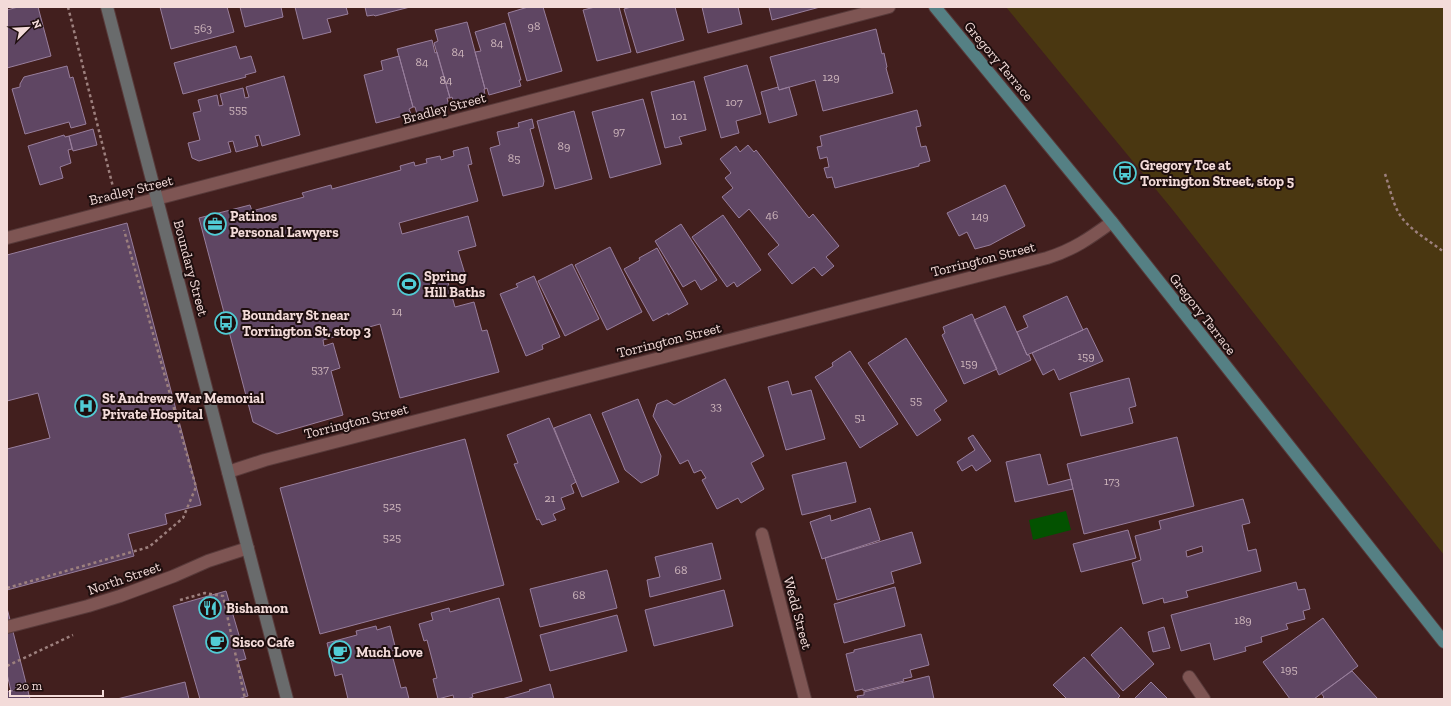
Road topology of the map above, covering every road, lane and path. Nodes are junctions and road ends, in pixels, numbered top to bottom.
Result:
1 (68, 7) edge
2 (107, 7) edge
3 (889, 7) edge
4 (935, 7) edge
5 (1385, 174) dead end
6 (113, 188) dead end
7 (157, 199) junction
8 (1112, 222) junction
9 (124, 229) dead end
10 (7, 238) edge
11 (1444, 252) edge
12 (228, 472) junction
13 (762, 534) dead end
14 (248, 548) junction
15 (7, 588) edge
16 (177, 601) dead end
17 (7, 627) edge
18 (76, 633) dead end
19 (1444, 642) edge
20 (7, 666) edge
21 (1189, 677) dead end
22 (245, 699) edge
23 (287, 699) edge
24 (805, 699) edge
25 (1204, 699) edge

1 - 6 path
2 - 7 main road, Boundary Street
3 - 7 street, Bradley Street
4 - 8 main road, Gregory Terrace
5 - 11 path
7 - 10 street, Bradley Street
7 - 12 main road, Boundary Street
8 - 12 street, Torrington Street
8 - 19 main road, Gregory Terrace
9 - 15 path
12 - 14 main road, Boundary Street
13 - 24 street, Wedd Street
14 - 17 street, North Street
14 - 23 main road, Boundary Street
16 - 22 path
18 - 20 path
21 - 25 street

